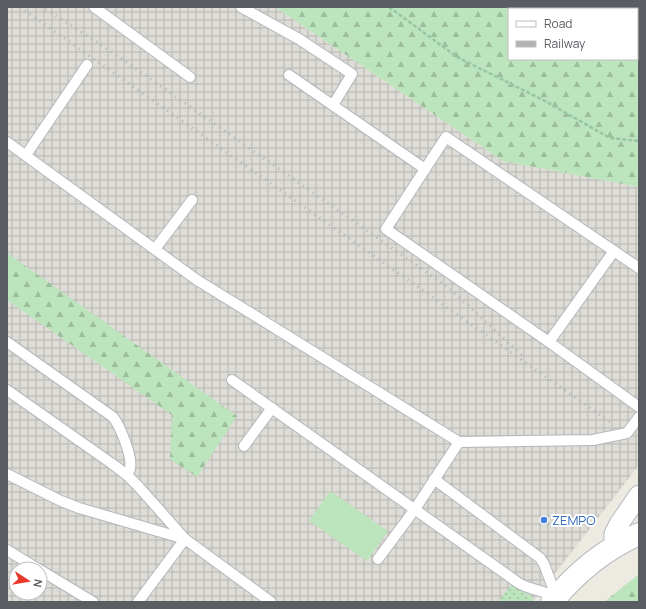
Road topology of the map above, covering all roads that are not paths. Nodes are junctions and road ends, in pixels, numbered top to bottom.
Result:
1 (94, 7) edge
2 (241, 7) edge
3 (87, 65) dead end
4 (289, 75) dead end
5 (190, 77) dead end
6 (333, 105) junction
7 (7, 142) edge
8 (26, 155) junction
9 (425, 169) junction
10 (192, 200) dead end
11 (154, 249) junction
12 (614, 251) junction
13 (639, 268) edge
14 (7, 342) edge
15 (549, 342) junction
16 (232, 380) dead end
17 (7, 390) edge
18 (639, 407) edge
19 (272, 408) junction
20 (639, 416) edge
21 (459, 442) junction
22 (244, 446) dead end
23 (7, 474) edge
24 (127, 475) junction
25 (434, 479) junction
26 (639, 495) edge
27 (415, 509) junction
28 (639, 534) edge
29 (185, 539) junction
30 (614, 547) junction
31 (7, 550) edge
32 (378, 559) dead end
33 (25, 561) edge
34 (48, 575) edge
35 (554, 599) edge
36 (93, 602) edge
37 (138, 602) edge
38 (271, 602) edge

1 - 5 lane
2 - 6 lane
3 - 8 lane
4 - 6 lane
6 - 9 lane
7 - 8 lane
8 - 11 lane
9 - 12 lane
9 - 15 lane
10 - 11 lane
11 - 21 lane
12 - 13 lane
12 - 15 lane
14 - 24 lane
15 - 18 lane
16 - 19 lane
17 - 24 lane
19 - 22 lane
19 - 27 lane
20 - 21 lane
21 - 25 lane
23 - 29 lane
24 - 29 lane
25 - 27 lane
25 - 35 lane
26 - 30 street
27 - 32 lane
27 - 35 lane
28 - 30 street
29 - 37 lane
29 - 38 lane
30 - 35 street
31 - 33 lane
34 - 36 lane

